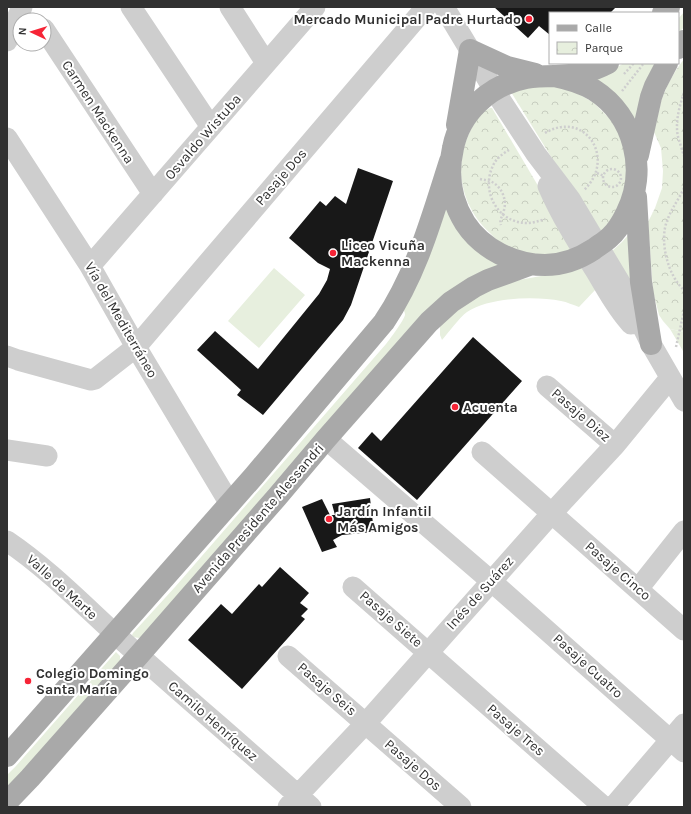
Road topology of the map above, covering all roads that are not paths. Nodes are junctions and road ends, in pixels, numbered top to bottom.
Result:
1 (22, 7) edge
2 (131, 7) edge
3 (230, 7) edge
4 (315, 7) edge
5 (426, 7) edge
6 (444, 7) edge
7 (7, 41) edge
8 (52, 41) edge
9 (470, 50) junction
10 (266, 63) junction
11 (606, 64) edge
12 (666, 64) edge
13 (547, 76) junction
14 (494, 90) junction
15 (211, 127) junction
16 (455, 138) junction
17 (8, 144) edge
18 (450, 161) junction
19 (637, 162) junction
20 (635, 190) junction
21 (153, 194) junction
22 (592, 250) junction
23 (532, 264) junction
24 (90, 266) junction
25 (651, 344) junction
26 (136, 347) junction
27 (7, 356) edge
28 (670, 378) junction
29 (547, 386) dead end
30 (684, 401) edge
31 (326, 438) junction
32 (615, 445) junction
33 (7, 450) edge
34 (482, 452) dead end
35 (47, 456) dead end
36 (230, 504) junction
37 (552, 513) junction
38 (684, 531) edge
39 (7, 541) edge
40 (491, 581) junction
41 (353, 587) dead end
42 (638, 589) junction
43 (684, 630) edge
44 (115, 634) junction
45 (428, 652) junction
46 (139, 655) junction
47 (288, 656) dead end
48 (366, 723) junction
49 (680, 739) edge
50 (7, 756) edge
51 (7, 802) edge
52 (299, 803) edge
53 (461, 807) edge
54 (604, 807) edge
55 (613, 807) edge

1 - 7 street
2 - 15 street
3 - 10 street
4 - 10 street, Osvaldo Wistuba
5 - 26 street, Pasaje Dos
6 - 9 street
8 - 21 street, Carmen Mackenna
9 - 13 main road
9 - 14 street
9 - 16 main road
10 - 15 street, Osvaldo Wistuba
11 - 13 main road, Avenida Presidente Alessandri
12 - 19 main road, Avenida Presidente Alessandri
13 - 14 main road, Avenida Presidente Alessandri
13 - 19 main road, Avenida Presidente Alessandri
14 - 16 main road, Avenida Presidente Alessandri
14 - 22 street
15 - 21 street, Osvaldo Wistuba
16 - 18 main road, Avenida Presidente Alessandri
17 - 24 street, Vía del Mediterráneo
18 - 23 main road, Avenida Presidente Alessandri
18 - 36 main road, Avenida Presidente Alessandri
19 - 20 main road, Avenida Presidente Alessandri
20 - 22 main road, Avenida Presidente Alessandri
20 - 25 main road
21 - 24 street, Osvaldo Wistuba
22 - 23 main road, Avenida Presidente Alessandri
22 - 25 street
23 - 31 main road, Avenida Presidente Alessandri
24 - 26 street, Vía del Mediterráneo
25 - 28 street
26 - 27 street, Pasaje Dos
26 - 36 street, Vía del Mediterráneo
28 - 30 street
28 - 32 street, Inés de Suárez
29 - 32 street, Pasaje Diez
31 - 40 street, Pasaje Cuatro
31 - 46 main road, Avenida Presidente Alessandri
32 - 37 street, Inés de Suárez
33 - 35 street
34 - 37 street, Pasaje Cinco
36 - 44 main road, Avenida Presidente Alessandri
37 - 40 street, Inés de Suárez
37 - 42 street, Pasaje Cinco
38 - 42 street
39 - 44 street, Valle de Marte
40 - 45 street, Inés de Suárez
40 - 49 street, Pasaje Cuatro
41 - 45 street, Pasaje Siete
42 - 43 street, Pasaje Cinco
44 - 46 street, Camilo Henríquez
44 - 50 main road, Avenida Presidente Alessandri
45 - 48 street, Inés de Suárez
45 - 54 street, Pasaje Tres
46 - 51 main road, Avenida Presidente Alessandri
46 - 52 street, Camilo Henríquez
47 - 48 street, Pasaje Seis
48 - 52 street, Inés de Suárez
48 - 53 street, Pasaje Dos
49 - 55 street

